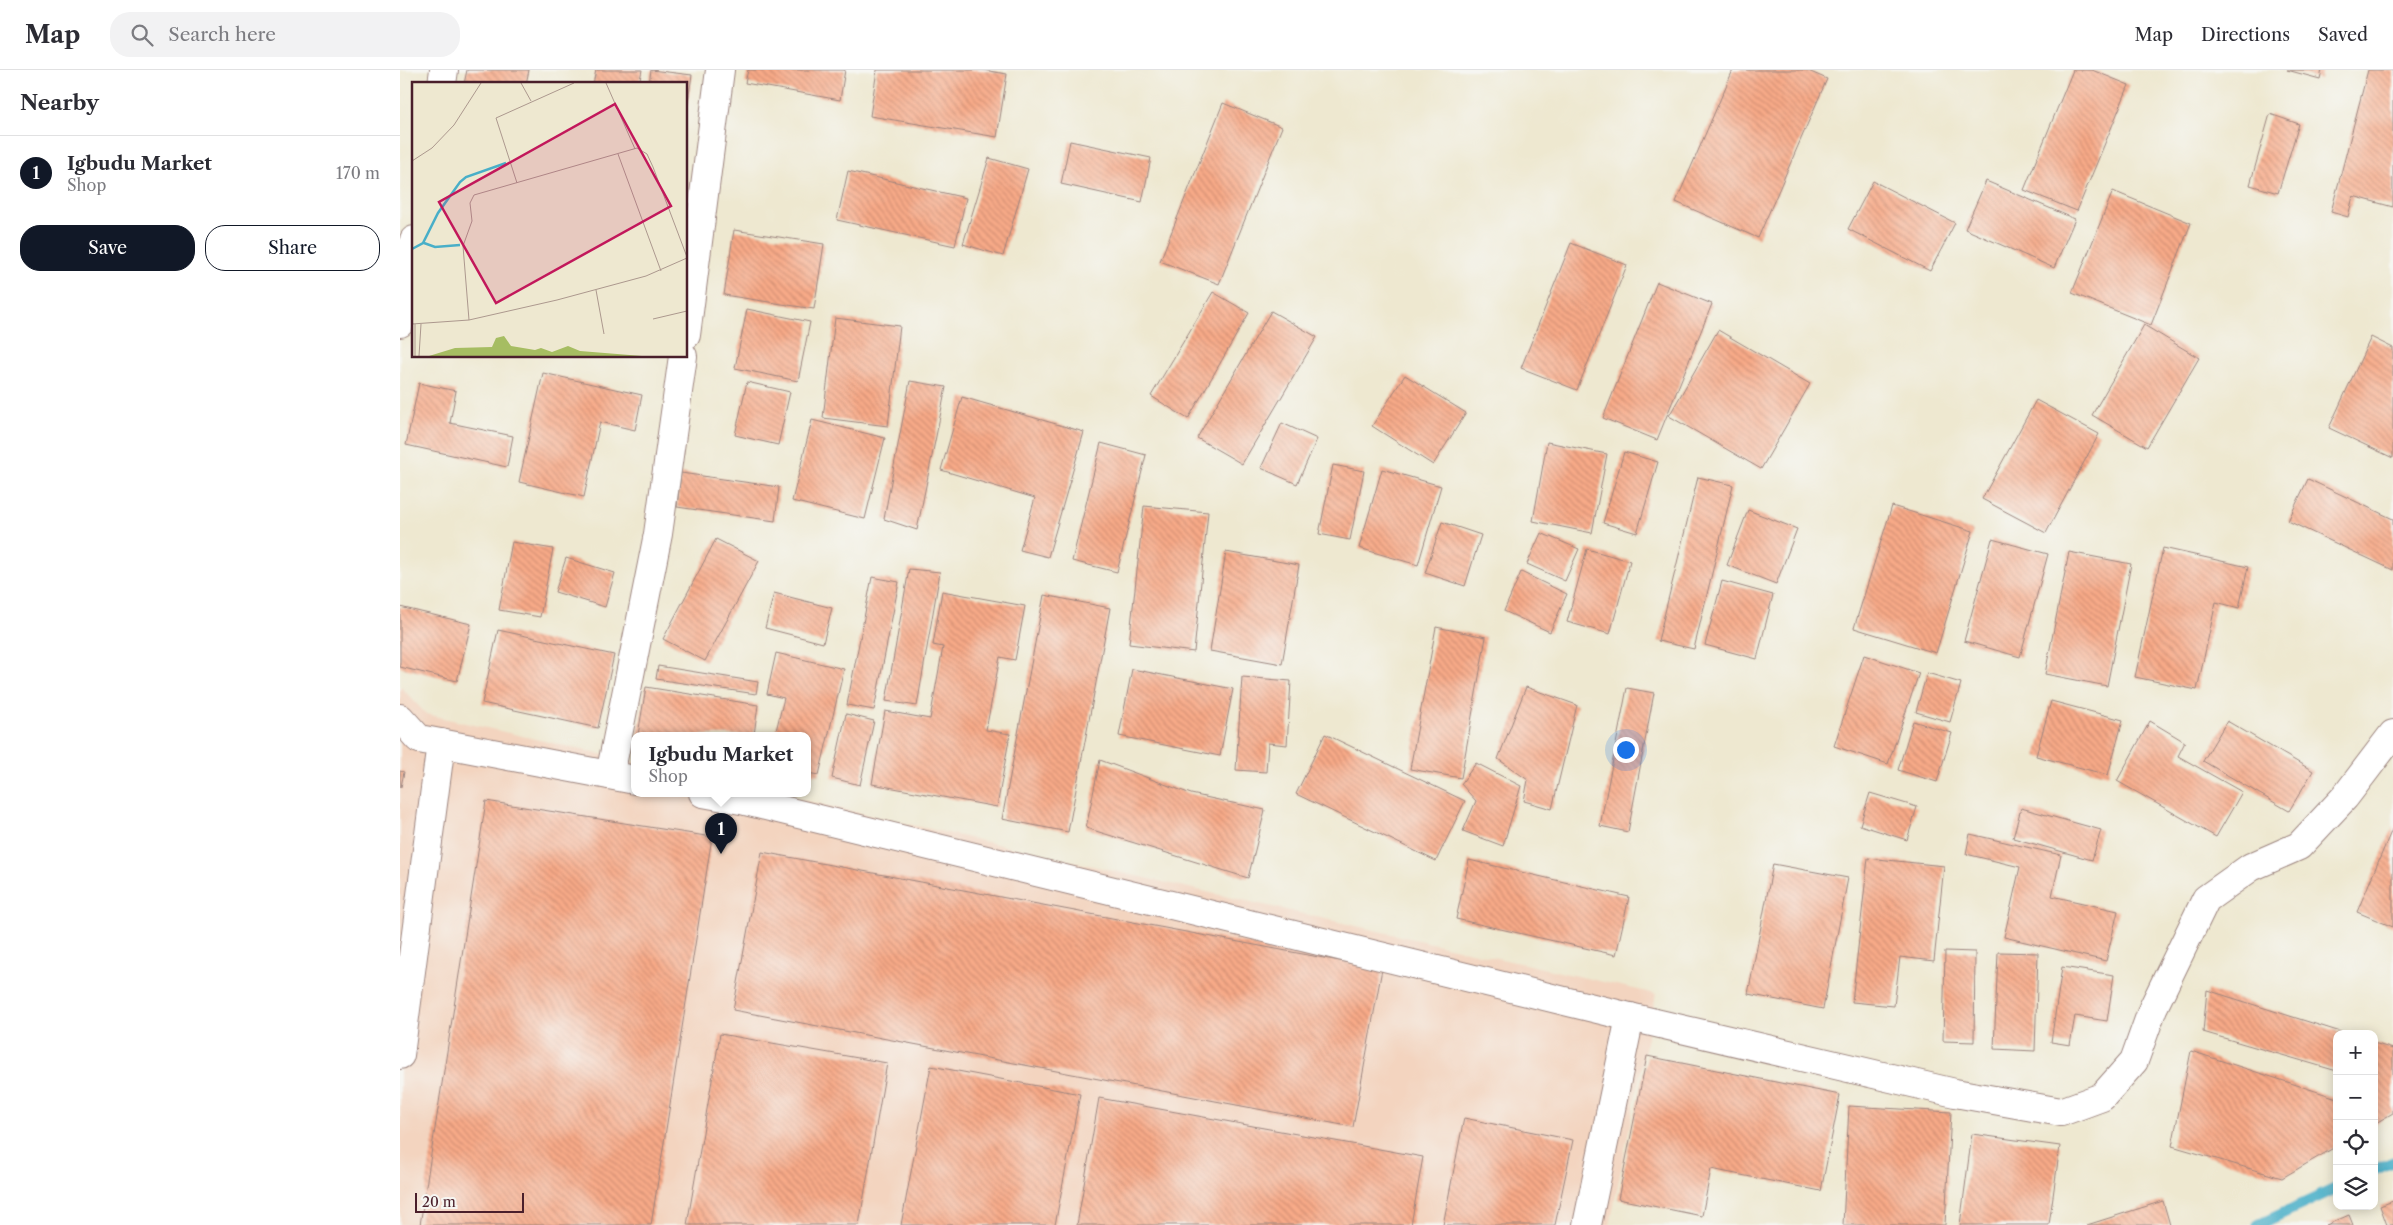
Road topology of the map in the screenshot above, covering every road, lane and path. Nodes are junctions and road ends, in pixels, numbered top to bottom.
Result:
1 (720, 70) edge
2 (412, 252) edge
3 (688, 319) edge
4 (400, 323) edge
5 (683, 358) edge
6 (400, 718) edge
7 (2393, 734) edge
8 (441, 743) junction
9 (623, 778) edge
10 (720, 797) edge
11 (1630, 1017) junction
12 (400, 1055) edge
13 (1587, 1225) edge

1 - 3 street
2 - 4 street
5 - 9 street
6 - 8 street
7 - 11 street
8 - 9 street
8 - 12 street
10 - 11 street
11 - 13 street

